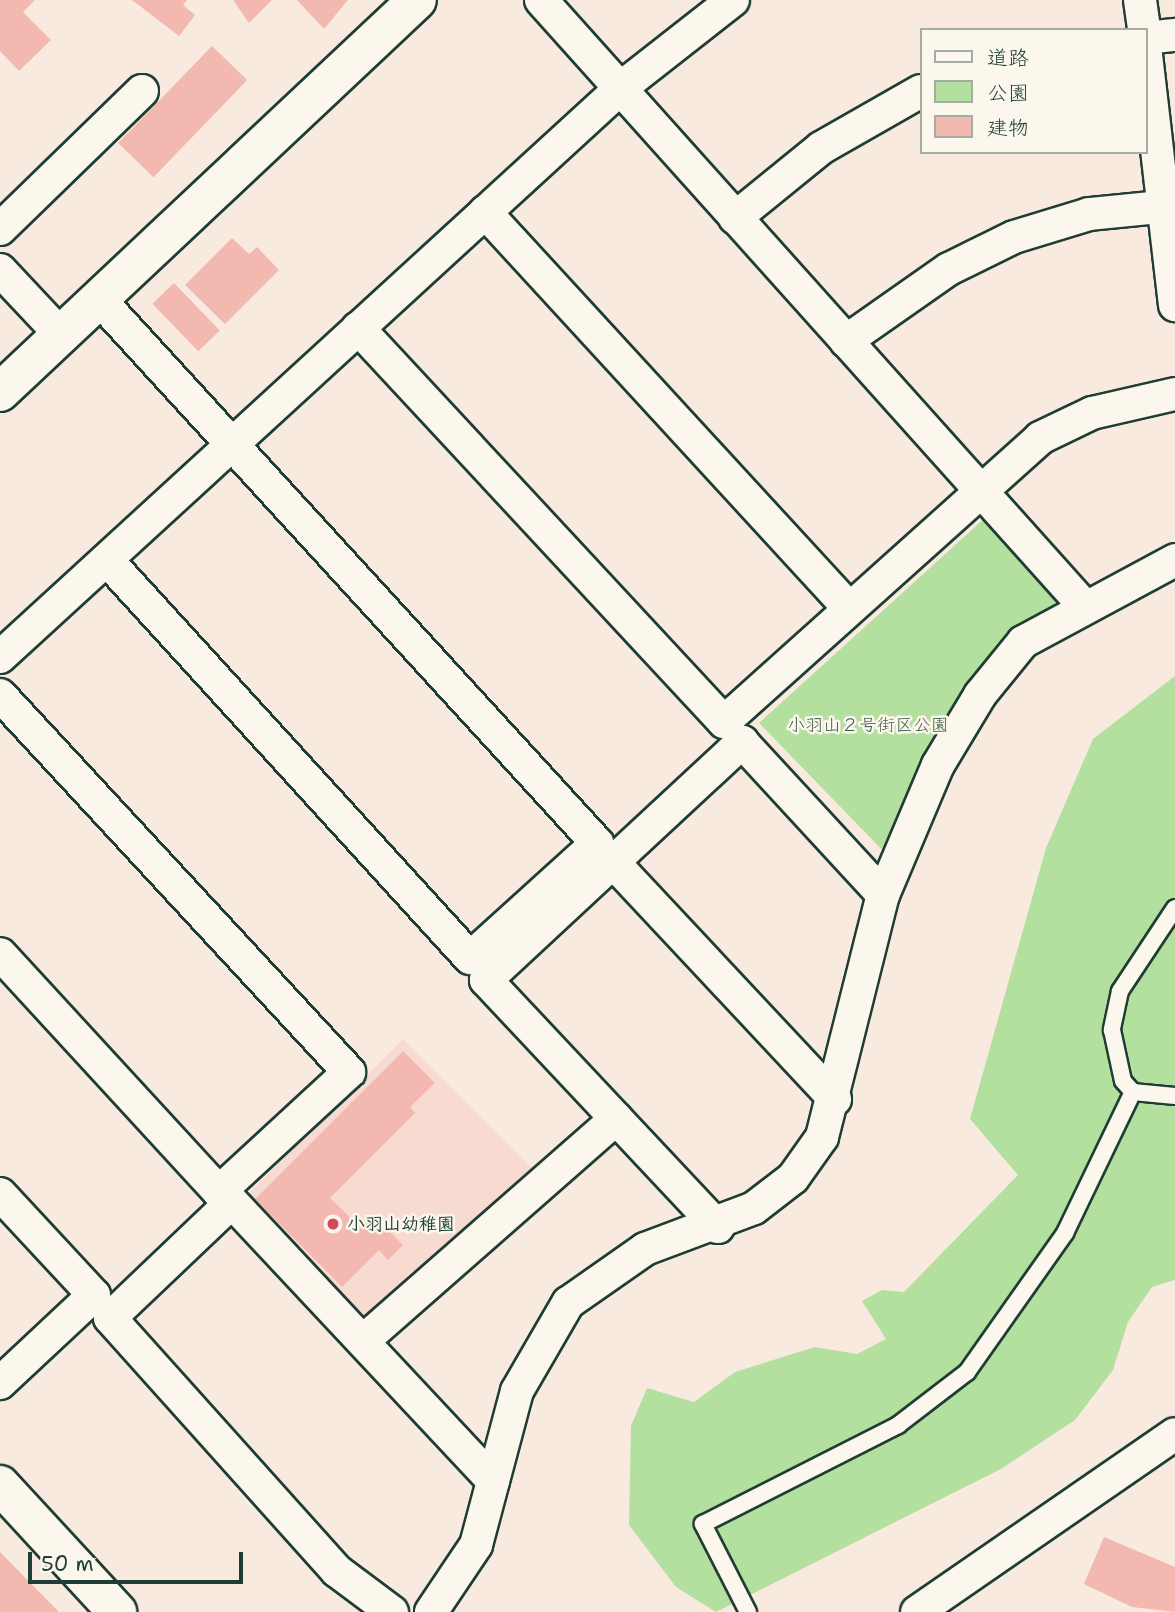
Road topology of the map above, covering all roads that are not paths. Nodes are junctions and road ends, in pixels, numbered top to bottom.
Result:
1 (416, 0) edge
2 (541, 0) edge
3 (733, 0) edge
4 (1140, 0) edge
5 (1144, 28) edge
6 (1175, 35) edge
7 (1147, 38) edge
8 (1147, 66) edge
9 (622, 87) junction
10 (142, 91) dead end
11 (920, 92) edge
12 (1161, 208) junction
13 (485, 212) junction
14 (735, 218) junction
15 (0, 229) edge
16 (0, 270) edge
17 (99, 299) junction
18 (1175, 305) edge
19 (358, 328) junction
20 (60, 334) junction
21 (846, 341) junction
22 (0, 392) edge
23 (1175, 394) edge
24 (233, 443) junction
25 (978, 489) junction
26 (107, 559) junction
27 (1175, 560) edge
28 (848, 607) junction
29 (1085, 607) junction
30 (0, 657) edge
31 (0, 695) edge
32 (613, 862) junction
33 (883, 895) junction
34 (1175, 908) edge
35 (0, 954) edge
36 (1133, 1092) junction
37 (1175, 1096) edge
38 (835, 1098) junction
39 (616, 1119) junction
40 (0, 1194) edge
41 (718, 1227) junction
42 (363, 1341) junction
43 (0, 1384) edge
44 (1175, 1434) edge
45 (493, 1481) junction
46 (0, 1485) edge
47 (117, 1612) edge
48 (392, 1612) edge
49 (431, 1612) edge
50 (748, 1612) edge
51 (917, 1612) edge

1 - 17 street
2 - 9 street
3 - 9 street
4 - 5 street
6 - 7 street
8 - 12 street
9 - 13 street
9 - 14 street
10 - 15 street
11 - 14 street
12 - 18 street
12 - 21 street
13 - 19 street
13 - 28 street
14 - 21 street
16 - 20 street
17 - 20 street
17 - 24 street
19 - 24 street
19 - 28 street
20 - 22 street
21 - 25 street
23 - 25 street
24 - 26 street
24 - 26 street
25 - 28 street
25 - 29 street
26 - 30 street
27 - 29 street
29 - 33 street
31 - 35 street
32 - 33 street
32 - 38 street
32 - 39 street
33 - 38 street
34 - 36 lane
36 - 37 lane
36 - 50 lane
38 - 41 street
39 - 41 street
39 - 42 street
40 - 43 street
41 - 45 street
42 - 45 street
42 - 48 street
44 - 51 street
45 - 49 street
46 - 47 street

